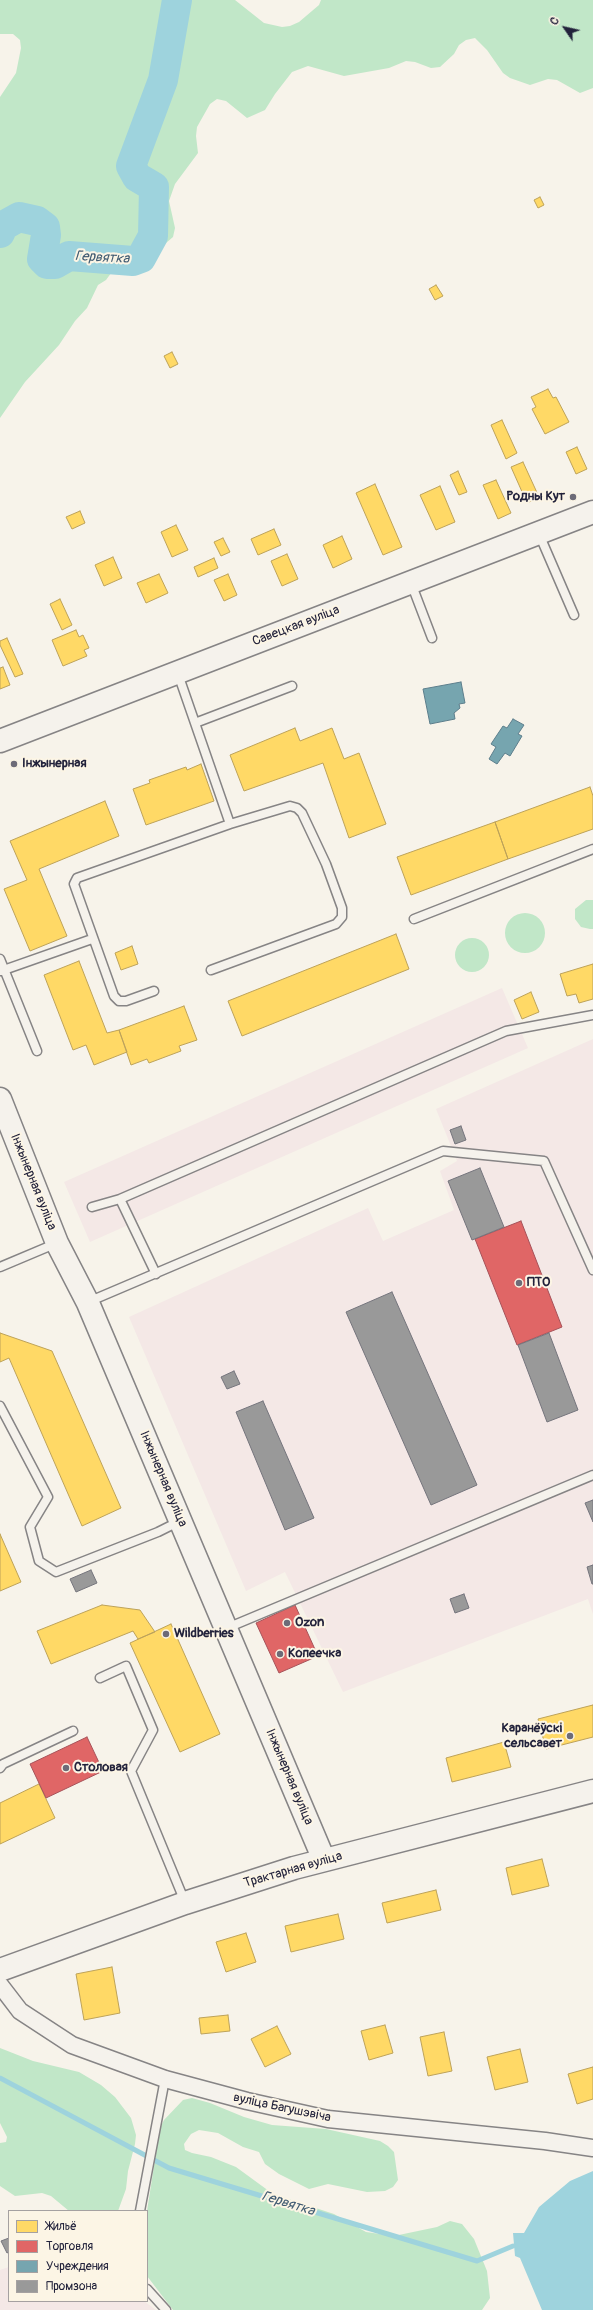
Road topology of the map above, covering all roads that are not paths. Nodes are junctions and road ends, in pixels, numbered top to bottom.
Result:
1 (593, 512) edge
2 (539, 534) junction
3 (410, 582) junction
4 (574, 615) dead end
5 (432, 638) dead end
6 (177, 671) junction
7 (292, 686) dead end
8 (195, 723) junction
9 (0, 741) edge
10 (230, 824) junction
11 (593, 849) edge
12 (414, 919) dead end
13 (92, 939) junction
14 (0, 959) edge
15 (211, 970) dead end
16 (2, 971) edge
17 (154, 990) dead end
18 (593, 1015) edge
19 (37, 1051) dead end
20 (0, 1099) edge
21 (120, 1200) junction
22 (92, 1207) dead end
23 (57, 1243) junction
24 (0, 1267) edge
25 (593, 1270) edge
26 (156, 1274) junction
27 (88, 1303) junction
28 (0, 1406) edge
29 (593, 1475) edge
30 (181, 1521) junction
31 (226, 1628) junction
32 (100, 1678) dead end
33 (73, 1731) dead end
34 (0, 1768) edge
35 (593, 1791) edge
36 (324, 1860) junction
37 (185, 1903) junction
38 (0, 1970) edge
39 (0, 1985) edge
40 (165, 2079) junction
41 (593, 2148) edge
42 (140, 2210) edge
43 (148, 2290) edge
44 (166, 2310) edge

1 - 2 street, Савецкая вуліца
2 - 3 street, Савецкая вуліца
2 - 4 lane
3 - 5 lane
3 - 6 street, Савецкая вуліца
6 - 8 lane
6 - 9 street, Савецкая вуліца
7 - 8 lane
8 - 10 lane
10 - 13 lane
10 - 15 lane
11 - 12 lane
13 - 16 lane
13 - 17 lane
14 - 16 lane
16 - 19 lane
18 - 21 lane
20 - 23 street, Інжынерная вуліца
21 - 22 lane
21 - 26 lane
23 - 24 lane
23 - 27 street, Інжынерная вуліца
25 - 26 lane
26 - 27 lane
27 - 30 street, Інжынерная вуліца
28 - 30 lane
29 - 31 lane
30 - 31 street, Інжынерная вуліца
31 - 36 street, Інжынерная вуліца
32 - 37 lane
33 - 34 lane
35 - 36 street, Трактарная вуліца
36 - 37 street, Трактарная вуліца
37 - 38 street, Трактарная вуліца
39 - 40 street, вуліца Багушэвіча
40 - 41 street, вуліца Багушэвіча
40 - 42 lane
43 - 44 lane

